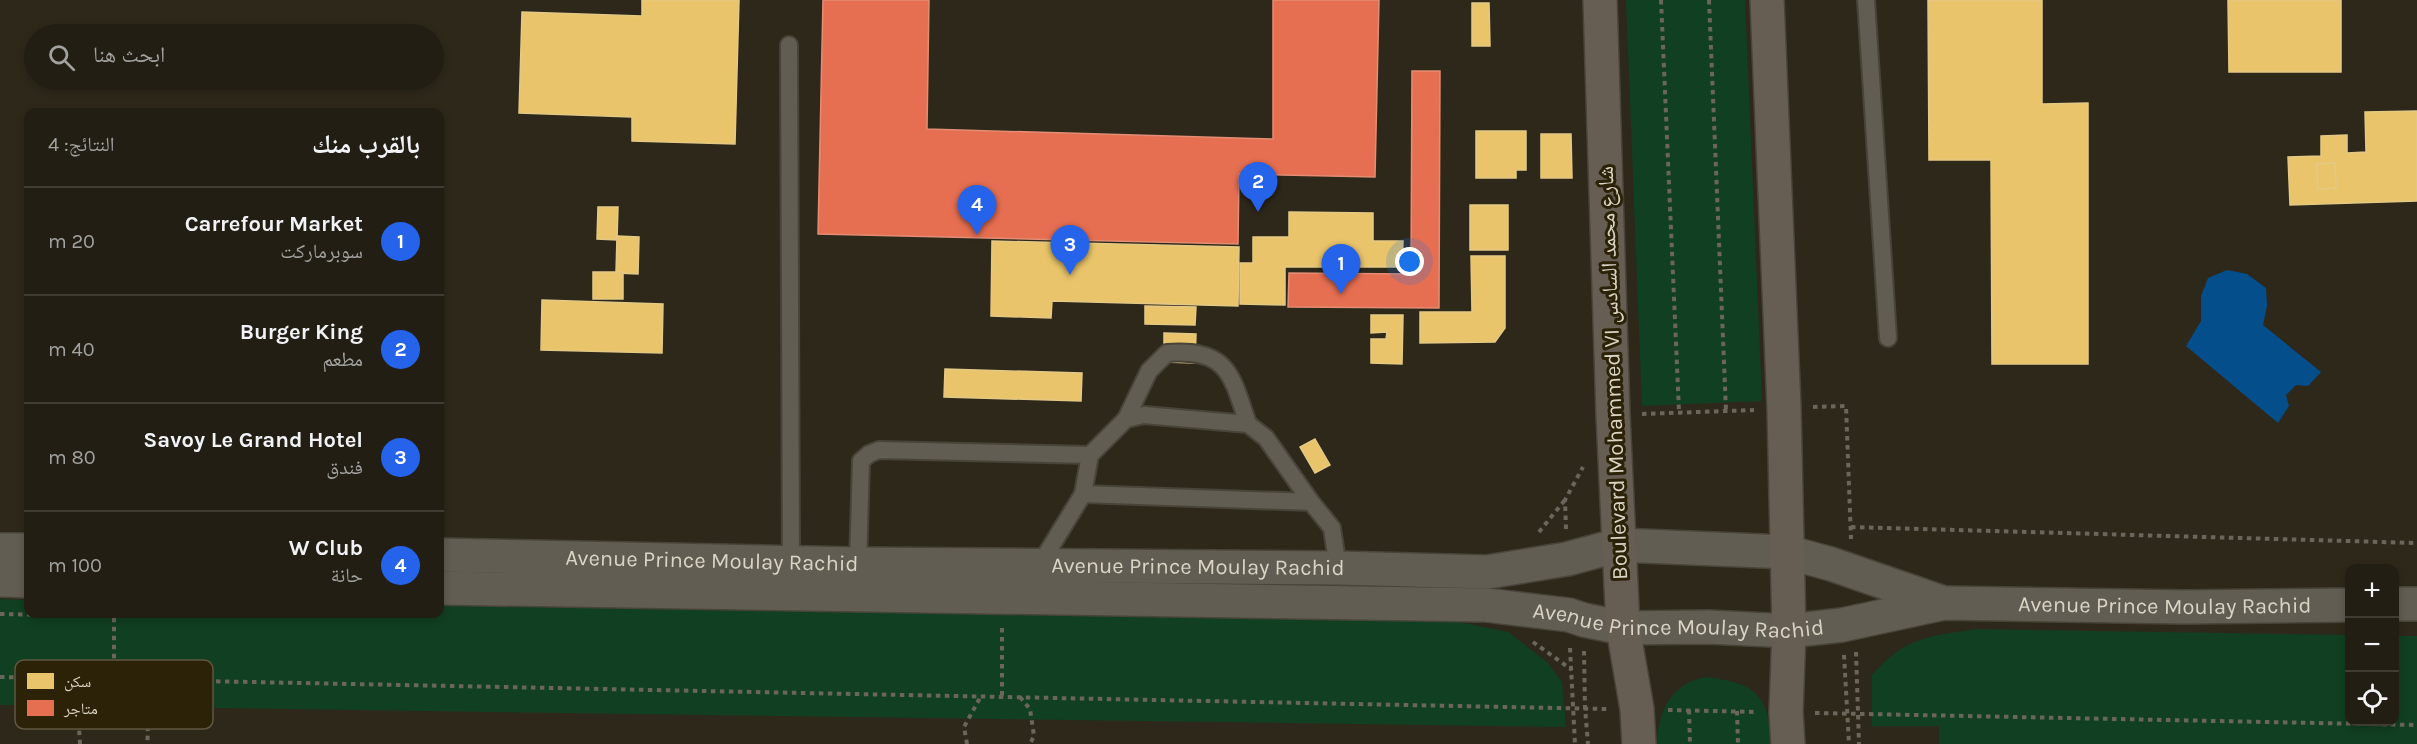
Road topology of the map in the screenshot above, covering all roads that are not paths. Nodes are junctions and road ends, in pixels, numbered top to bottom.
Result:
1 (1600, 0) edge
2 (1767, 0) edge
3 (1866, 0) edge
4 (789, 45) dead end
5 (1888, 338) dead end
6 (1126, 419) junction
7 (1248, 424) junction
8 (1090, 455) junction
9 (1083, 494) junction
10 (1311, 502) junction
11 (1619, 545) junction
12 (0, 550) edge
13 (24, 550) edge
14 (1787, 552) junction
15 (444, 555) edge
16 (791, 562) junction
17 (858, 564) junction
18 (1039, 566) junction
19 (1338, 567) junction
20 (0, 580) edge
21 (24, 581) edge
22 (444, 588) edge
23 (1944, 603) junction
24 (2399, 604) edge
25 (2417, 604) edge
26 (2345, 605) edge
27 (1623, 628) junction
28 (1789, 631) junction
29 (1639, 744) edge
30 (1788, 744) edge

1 - 11 main road, Boulevard Mohammed VI شارع محمد السادس
2 - 14 main road
3 - 5 lane
4 - 16 lane
6 - 7 lane
6 - 7 lane
6 - 8 lane
7 - 10 lane
8 - 9 lane
8 - 17 lane
9 - 10 lane
9 - 18 lane
10 - 19 lane
11 - 14 street, Avenue Prince Moulay Rachid
11 - 19 street, Avenue Prince Moulay Rachid
11 - 27 main road, Boulevard Mohammed VI شارع محمد السادس
12 - 13 street
14 - 23 street, Avenue Prince Moulay Rachid
14 - 28 main road
15 - 16 street, Avenue Prince Moulay Rachid
16 - 17 street, Avenue Prince Moulay Rachid
17 - 18 street, Avenue Prince Moulay Rachid
18 - 19 street, Avenue Prince Moulay Rachid
20 - 21 street
22 - 27 street, Avenue Prince Moulay Rachid
23 - 26 street, Avenue Prince Moulay Rachid
23 - 28 street, Avenue Prince Moulay Rachid
24 - 25 street
27 - 28 street, Avenue Prince Moulay Rachid
27 - 29 main road, Boulevard Mohammed VI شارع محمد السادس
28 - 30 main road

